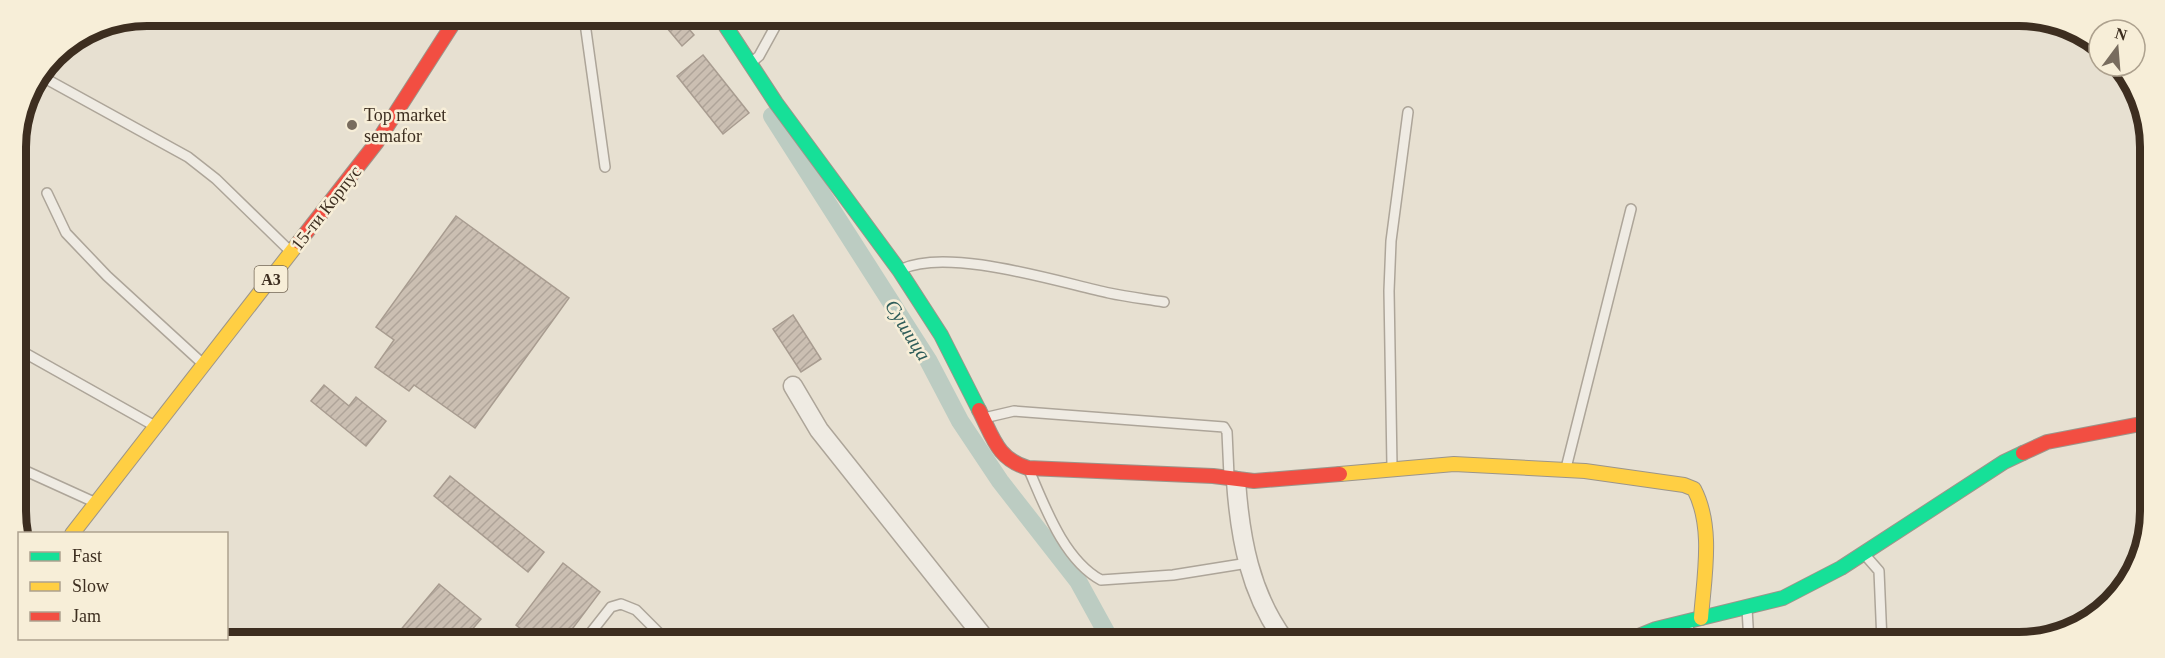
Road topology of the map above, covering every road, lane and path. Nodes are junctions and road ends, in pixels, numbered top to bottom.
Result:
1 (450, 26) edge
2 (585, 26) edge
3 (725, 26) edge
4 (776, 26) edge
5 (750, 64) junction
6 (47, 79) edge
7 (1408, 112) dead end
8 (605, 167) dead end
9 (47, 193) dead end
10 (1631, 209) dead end
11 (291, 252) junction
12 (899, 270) junction
13 (1164, 302) dead end
14 (26, 354) edge
15 (204, 365) junction
16 (793, 386) dead end
17 (984, 418) junction
18 (2140, 424) edge
19 (155, 427) junction
20 (1029, 468) junction
21 (1392, 469) junction
22 (1566, 470) junction
23 (26, 471) edge
24 (1233, 480) junction
25 (96, 503) junction
26 (74, 532) edge
27 (1863, 553) junction
28 (1248, 563) junction
29 (1747, 609) junction
30 (1694, 620) junction
31 (591, 632) edge
32 (658, 632) edge
33 (980, 632) edge
34 (1279, 632) edge
35 (1649, 632) edge
36 (1692, 632) edge
37 (1748, 632) edge
38 (1882, 632) edge

1 - 11 street, 15-ти Корпус / A3
2 - 8 lane
3 - 5 street
4 - 5 lane
5 - 12 street
6 - 11 lane
7 - 21 lane
9 - 15 lane
10 - 22 lane
11 - 15 street, 15-ти Корпус / A3
12 - 13 lane
12 - 17 street
14 - 19 lane
15 - 19 street, 15-ти Корпус / A3
16 - 33 street
17 - 20 street
17 - 24 lane
18 - 27 street
19 - 25 street, 15-ти Корпус / A3
20 - 24 street
20 - 28 lane
21 - 22 street
21 - 24 street
22 - 30 street
23 - 25 lane
24 - 28 street
25 - 26 street, 15-ти Корпус / A3
27 - 29 street
27 - 38 lane
28 - 34 street
29 - 30 street
29 - 37 lane
30 - 35 street
30 - 36 lane
31 - 32 lane

